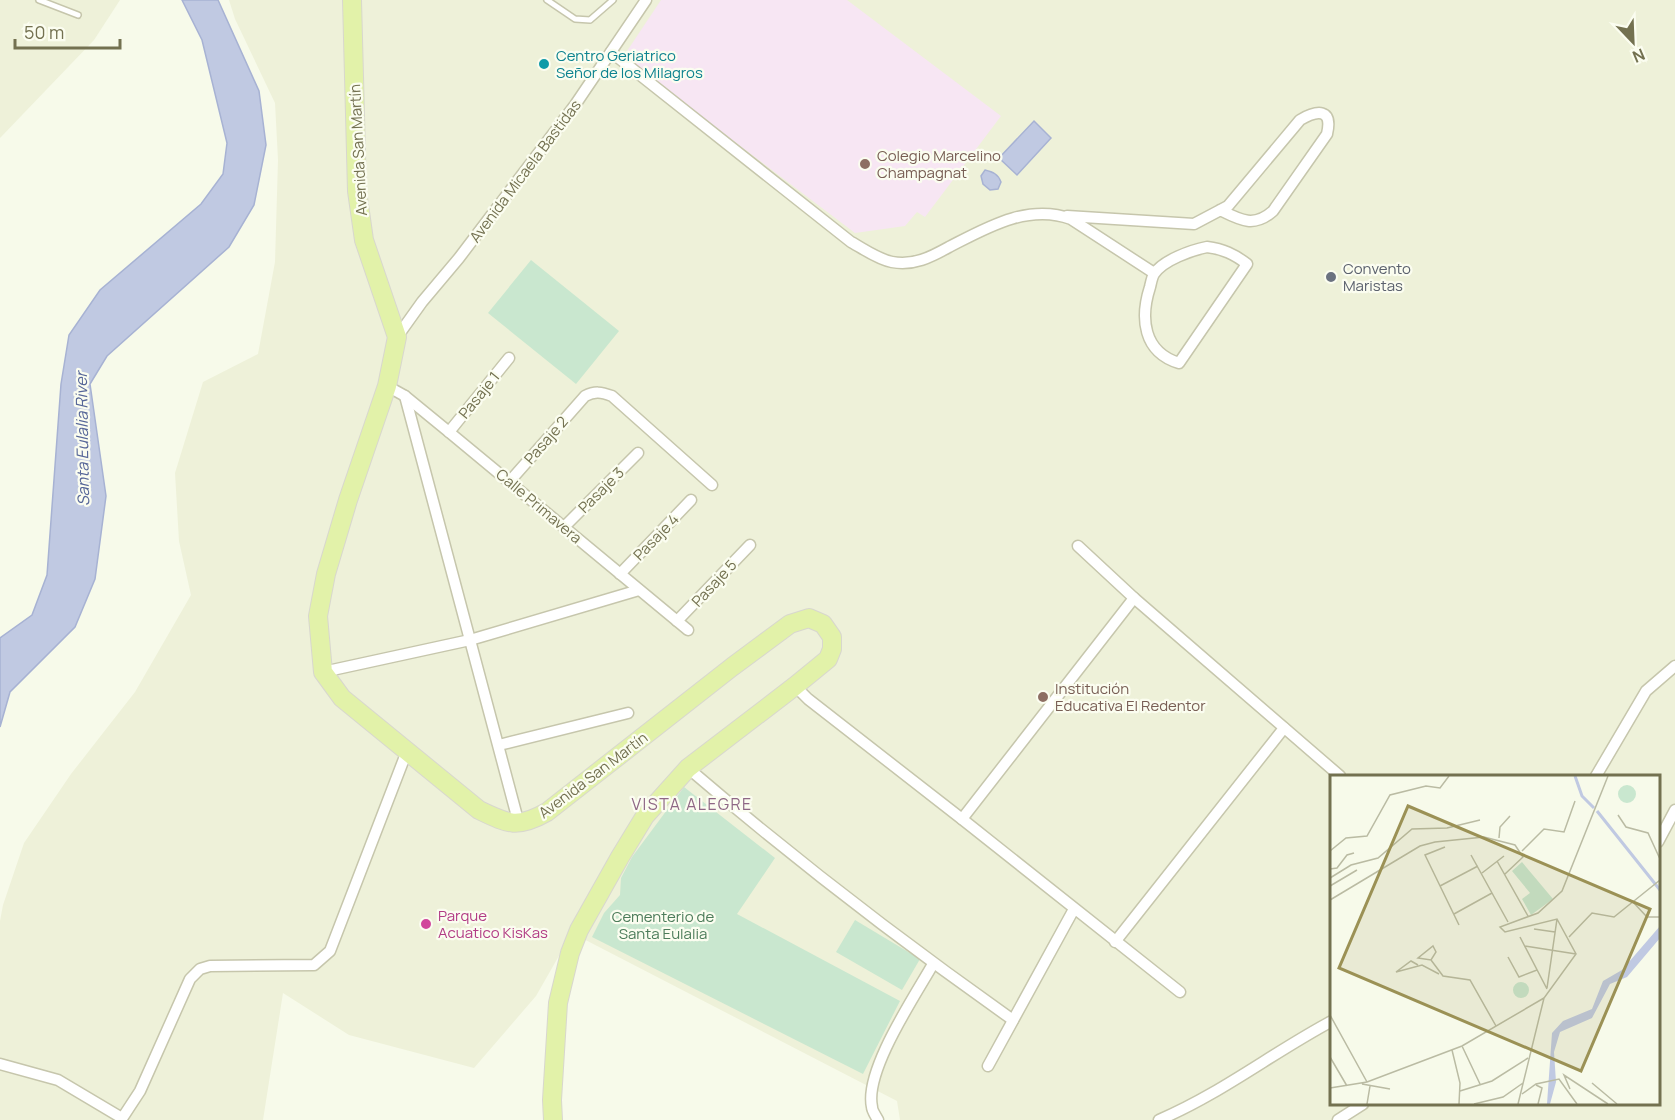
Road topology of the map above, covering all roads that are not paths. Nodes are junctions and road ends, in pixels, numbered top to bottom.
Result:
1 (39, 0) edge
2 (352, 0) edge
3 (547, 0) edge
4 (613, 0) edge
5 (646, 0) edge
6 (78, 15) dead end
7 (611, 52) junction
8 (1220, 210) junction
9 (1061, 215) junction
10 (1154, 273) junction
11 (397, 337) junction
12 (509, 358) dead end
13 (387, 386) junction
14 (405, 396) junction
15 (449, 432) junction
16 (638, 453) dead end
17 (510, 481) junction
18 (712, 485) dead end
19 (692, 500) dead end
20 (564, 527) junction
21 (750, 545) dead end
22 (1078, 546) dead end
23 (620, 574) junction
24 (639, 590) junction
25 (1134, 598) junction
26 (677, 621) junction
27 (688, 630) dead end
28 (470, 640) junction
29 (1675, 666) edge
30 (323, 672) junction
31 (795, 686) junction
32 (628, 713) dead end
33 (1284, 728) junction
34 (499, 746) junction
35 (406, 751) junction
36 (688, 768) junction
37 (1338, 775) edge
38 (1597, 775) edge
39 (1675, 810) edge
40 (962, 819) junction
41 (519, 824) junction
42 (1660, 840) edge
43 (1074, 909) junction
44 (1114, 942) junction
45 (933, 964) junction
46 (1180, 992) dead end
47 (1013, 1020) junction
48 (1330, 1023) edge
49 (0, 1064) edge
50 (988, 1066) dead end
51 (1362, 1105) edge
52 (122, 1119) edge
53 (553, 1120) edge
54 (878, 1120) edge
55 (1159, 1120) edge
56 (1338, 1120) edge

1 - 6 lane
2 - 11 main road, Avenida San Martín
3 - 4 lane
5 - 7 street, Avenida Micaela Bastidas
7 - 9 street
7 - 11 street, Avenida Micaela Bastidas
8 - 8 street
8 - 9 street
9 - 10 street
10 - 10 street
11 - 13 main road
12 - 15 street, Pasaje 1
13 - 14 street, Calle Primavera
13 - 30 main road
14 - 15 street, Calle Primavera
14 - 28 street
15 - 17 street, Calle Primavera
16 - 20 street, Pasaje 3
17 - 18 street, Pasaje 2
17 - 20 street, Calle Primavera
19 - 23 street, Pasaje 4
20 - 23 street, Calle Primavera
21 - 26 street, Pasaje 5
22 - 25 street
23 - 24 street, Calle Primavera
24 - 26 street, Calle Primavera
24 - 28 street
25 - 33 street
25 - 40 street
26 - 27 street, Calle Primavera
28 - 30 street
28 - 34 street
29 - 38 street
30 - 35 main road
31 - 36 main road, Avenida San Martín
31 - 40 street
31 - 41 main road, Avenida San Martín
32 - 34 street
33 - 37 street
33 - 44 street
34 - 41 street
35 - 41 main road
35 - 52 street
36 - 45 street
36 - 53 main road, Avenida San Martín
39 - 42 street
40 - 43 street
43 - 44 street
43 - 47 street
44 - 46 street
45 - 47 street
45 - 54 street
47 - 50 street
48 - 55 street
49 - 52 street
51 - 56 street

